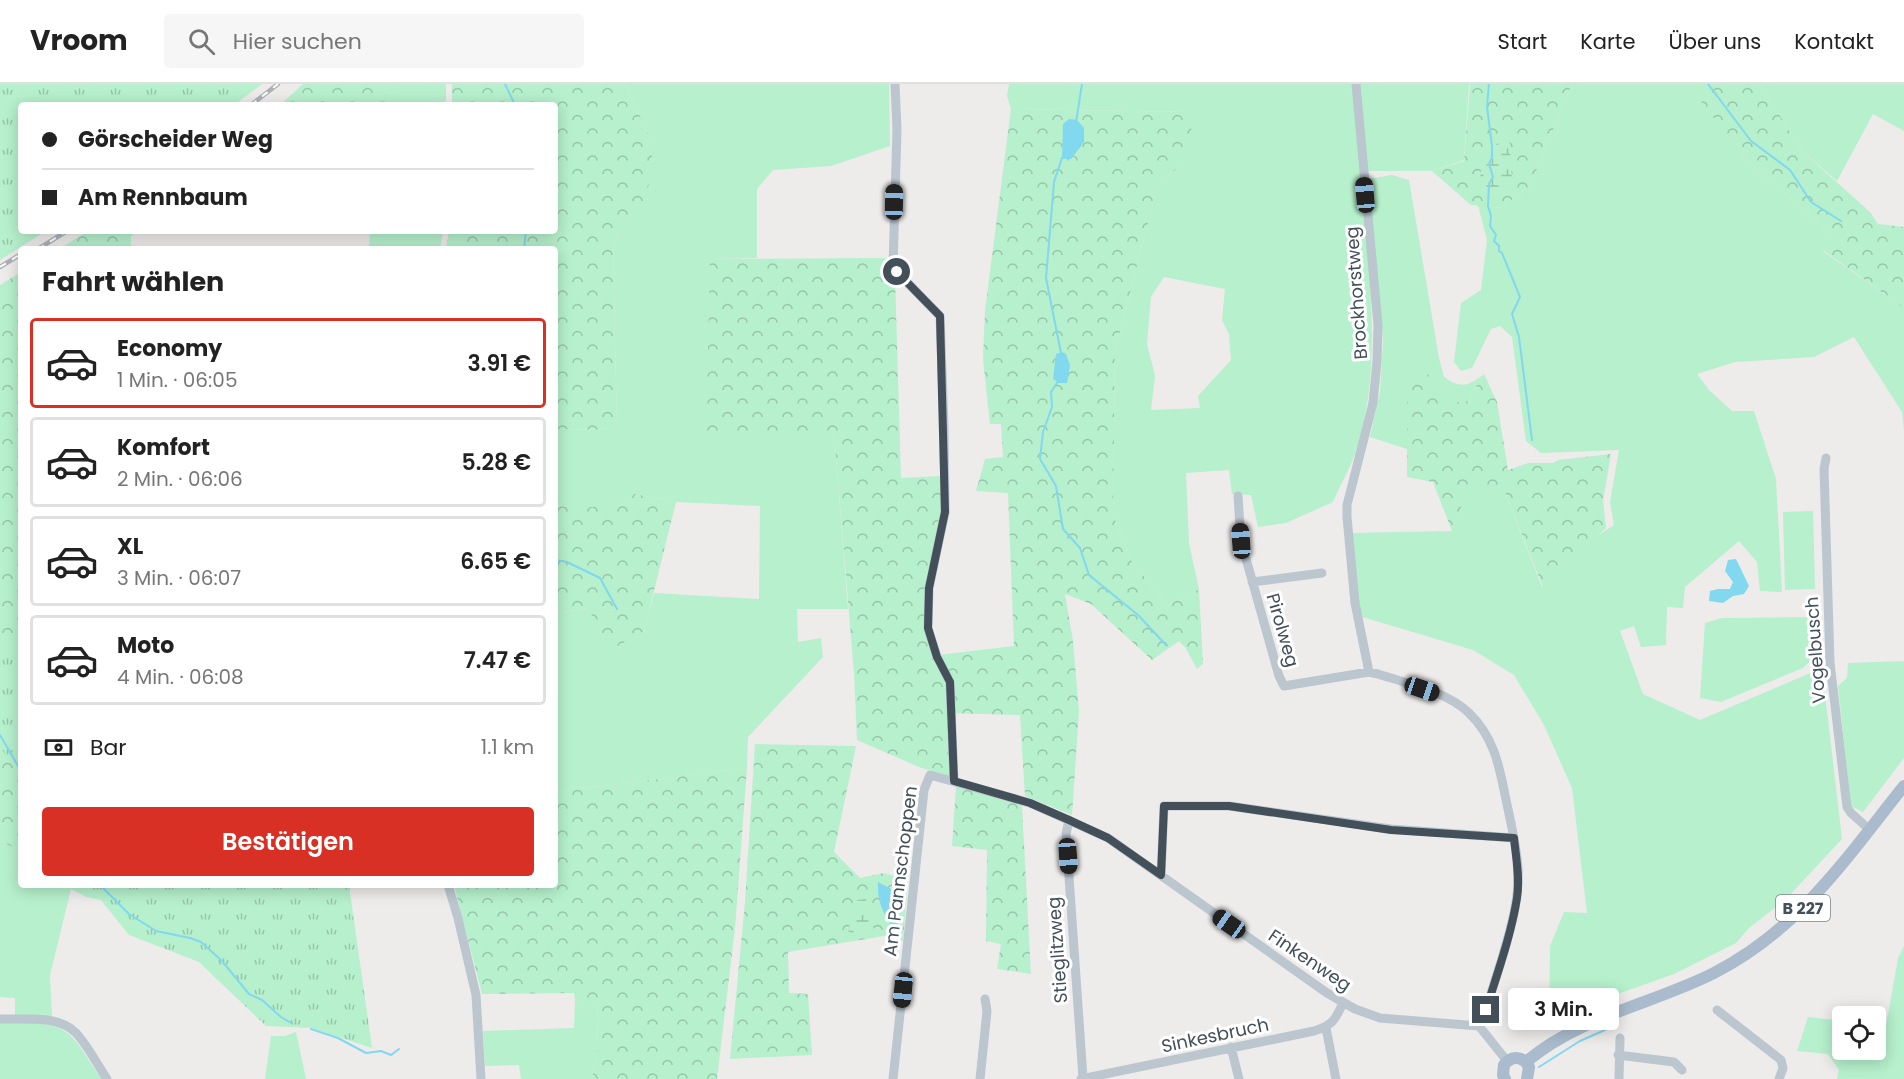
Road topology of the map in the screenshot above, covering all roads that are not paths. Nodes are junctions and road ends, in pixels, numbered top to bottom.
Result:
1 (896, 84) edge
2 (1356, 84) edge
3 (1826, 458) dead end
4 (1238, 496) dead end
5 (1322, 573) dead end
6 (1252, 582) junction
7 (1369, 672) junction
8 (930, 775) joint
9 (954, 781) junction
10 (1904, 786) edge
11 (1069, 820) junction
12 (1870, 830) junction
13 (1514, 838) junction
14 (1161, 875) junction
15 (449, 888) edge
16 (986, 999) dead end
17 (1343, 1003) junction
18 (1717, 1010) dead end
19 (0, 1019) edge
20 (1479, 1026) junction
21 (1326, 1028) junction
22 (1620, 1038) dead end
23 (1231, 1047) junction
24 (1618, 1054) junction
25 (1507, 1060) junction
26 (1526, 1062) junction
27 (1682, 1071) dead end
28 (1336, 1078) edge
29 (107, 1079) edge
30 (481, 1079) edge
31 (893, 1079) edge
32 (980, 1079) edge
33 (1082, 1079) edge
34 (1239, 1079) edge
35 (1506, 1079) edge
36 (1527, 1079) edge
37 (1619, 1079) edge
38 (1779, 1079) edge

1 - 9 street
2 - 7 street, Brockhorstweg
3 - 12 street, Vogelbusch
4 - 6 street, Pirolweg
5 - 6 street, Pirolweg
6 - 7 street, Pirolweg
7 - 13 street
8 - 9 street, Finkenweg
8 - 31 street, Am Pannschoppen
9 - 11 street, Finkenweg
10 - 12 main road, B 227
11 - 14 street, Finkenweg
11 - 33 street, Stieglitzweg
12 - 26 main road, B 227
13 - 14 street
13 - 20 street
14 - 17 street, Finkenweg
15 - 30 street
16 - 32 street
17 - 20 street, Finkenweg
17 - 21 street
18 - 38 street
19 - 29 street
20 - 25 street
21 - 23 street, Sinkesbruch
21 - 28 street
22 - 24 street
23 - 33 street, Sinkesbruch
23 - 34 street
24 - 27 street
24 - 37 street
25 - 26 main road
25 - 35 main road
26 - 36 main road

